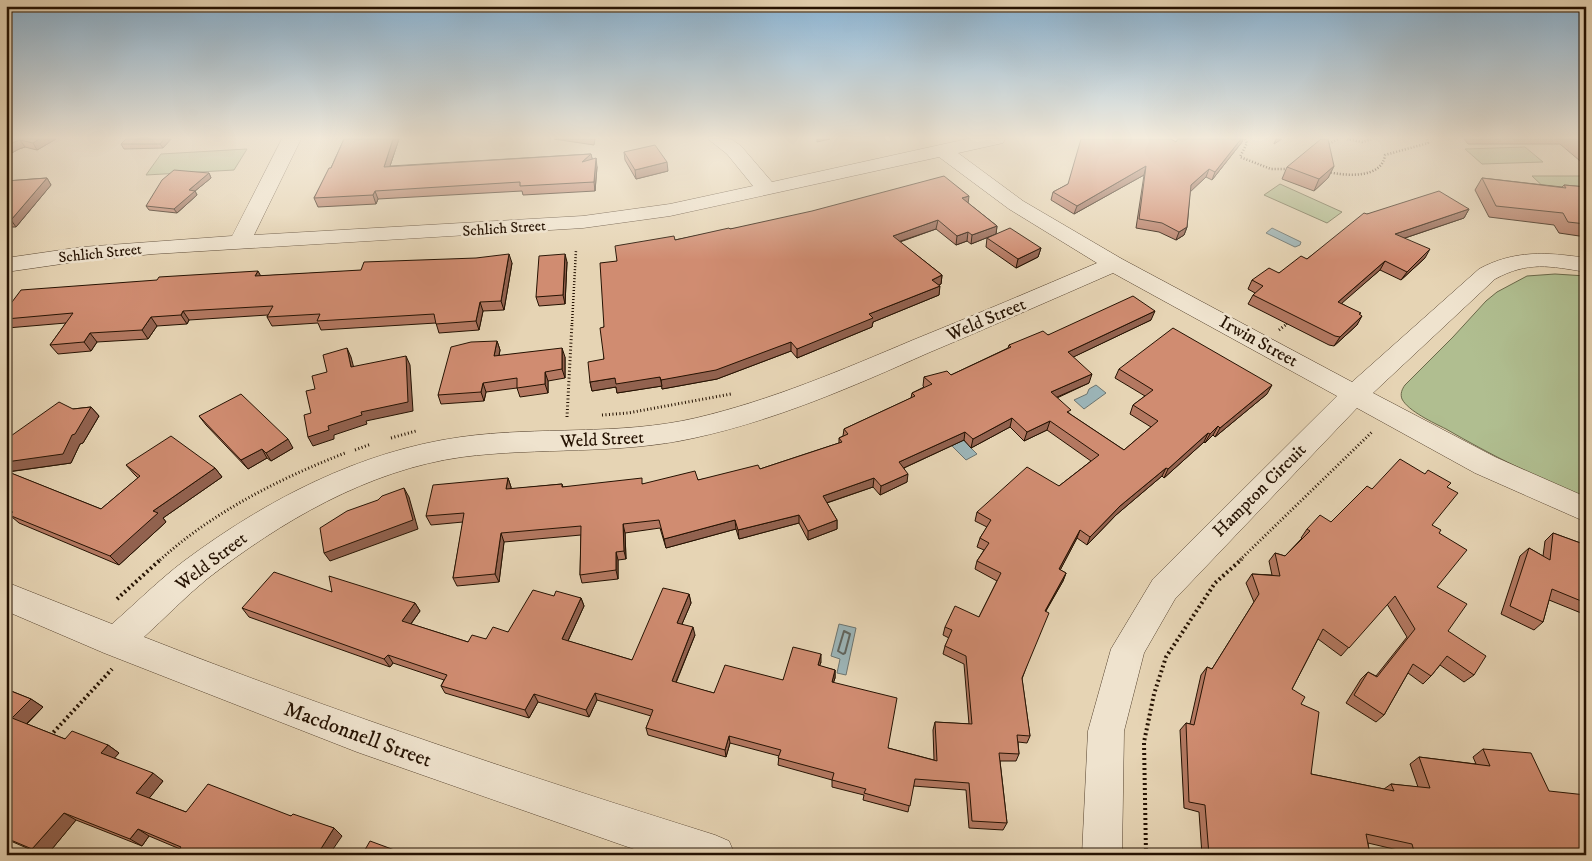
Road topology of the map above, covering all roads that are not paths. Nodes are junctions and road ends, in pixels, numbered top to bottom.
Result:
1 (272, 179) edge
2 (759, 179) edge
3 (814, 179) edge
4 (981, 179) edge
5 (767, 189) junction
6 (240, 241) junction
7 (1114, 264) junction
8 (6, 265) edge
9 (1586, 265) edge
10 (1355, 394) junction
11 (1586, 510) edge
12 (6, 596) edge
13 (131, 648) junction
14 (715, 855) edge
15 (1102, 855) edge

1 - 6 street
2 - 5 street
3 - 5 street, Schlich Street
4 - 7 street, Irwin Street
5 - 6 street, Schlich Street
6 - 8 street, Schlich Street
7 - 10 street, Irwin Street
7 - 13 street, Weld Street
9 - 10 street, Hampton Circuit
10 - 11 street, Irwin Street
10 - 15 street, Hampton Circuit
12 - 13 street, Macdonnell Street
13 - 14 street, Macdonnell Street

